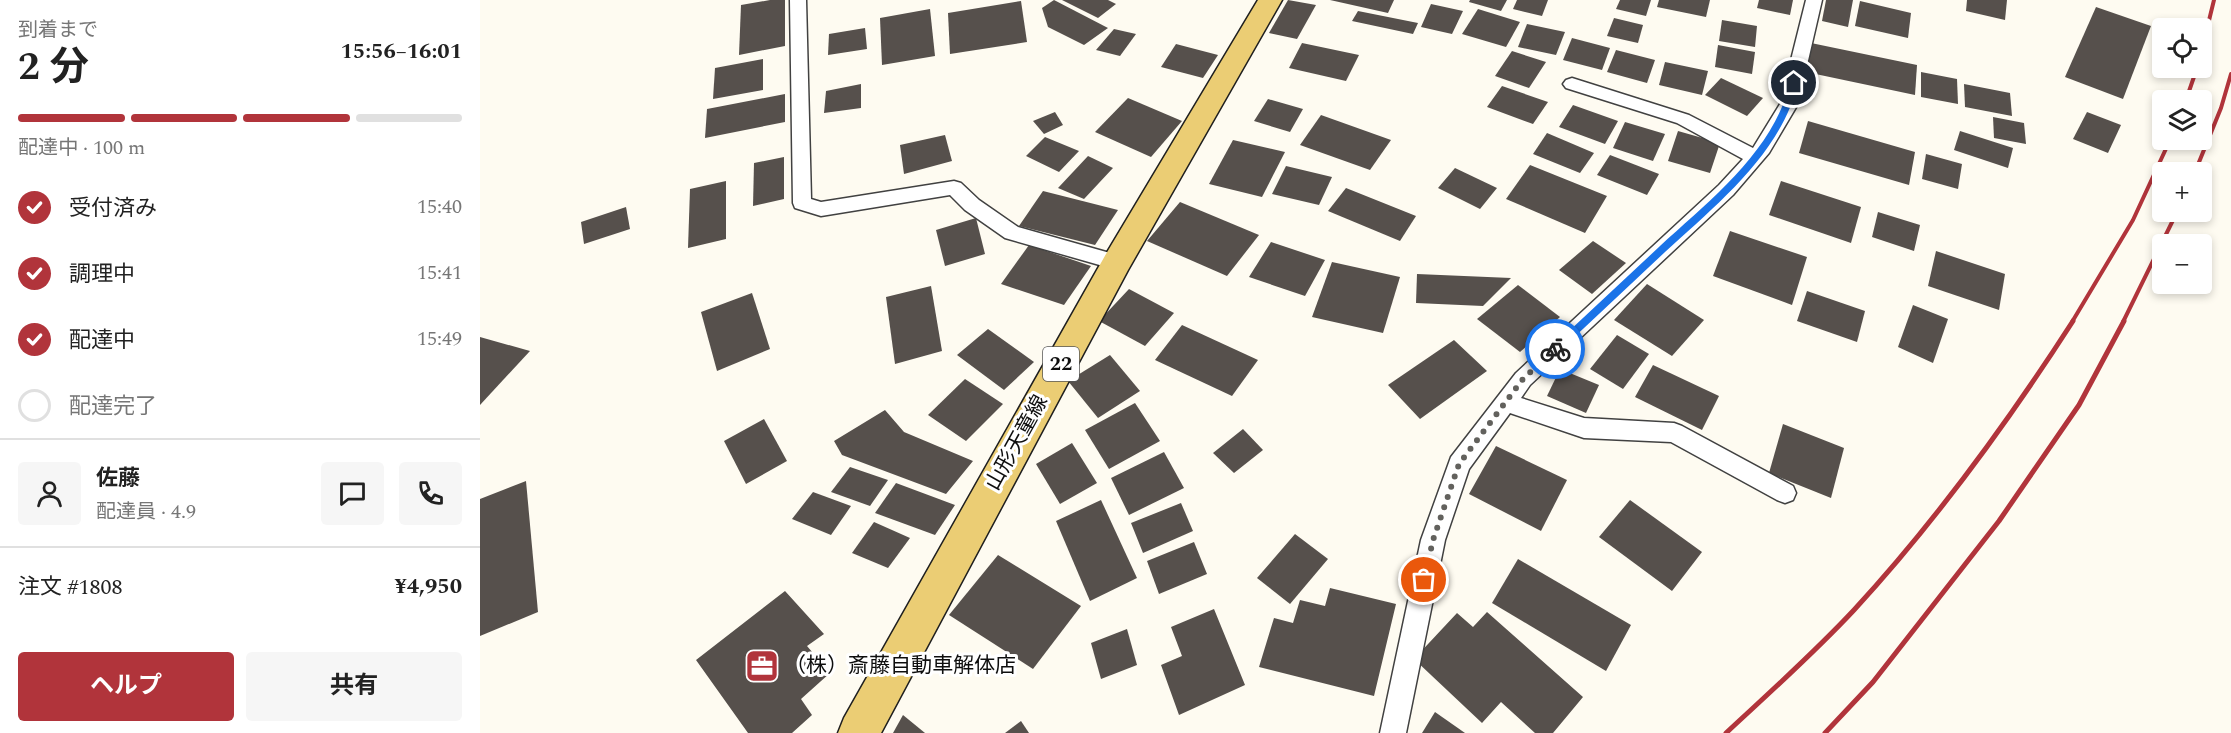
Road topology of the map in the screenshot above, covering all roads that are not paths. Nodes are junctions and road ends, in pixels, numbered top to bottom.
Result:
1 (798, 0) edge
2 (1270, 0) edge
3 (1814, 0) edge
4 (1572, 84) dead end
5 (1755, 157) junction
6 (1117, 262) junction
7 (1506, 403) junction
8 (1785, 494) dead end
9 (858, 733) edge
10 (1393, 733) edge

1 - 6 lane
2 - 6 main road, 山形天童線 / 22
3 - 5 lane
4 - 5 lane
5 - 7 lane
6 - 9 main road, 山形天童線 / 22
7 - 8 lane
7 - 10 lane

